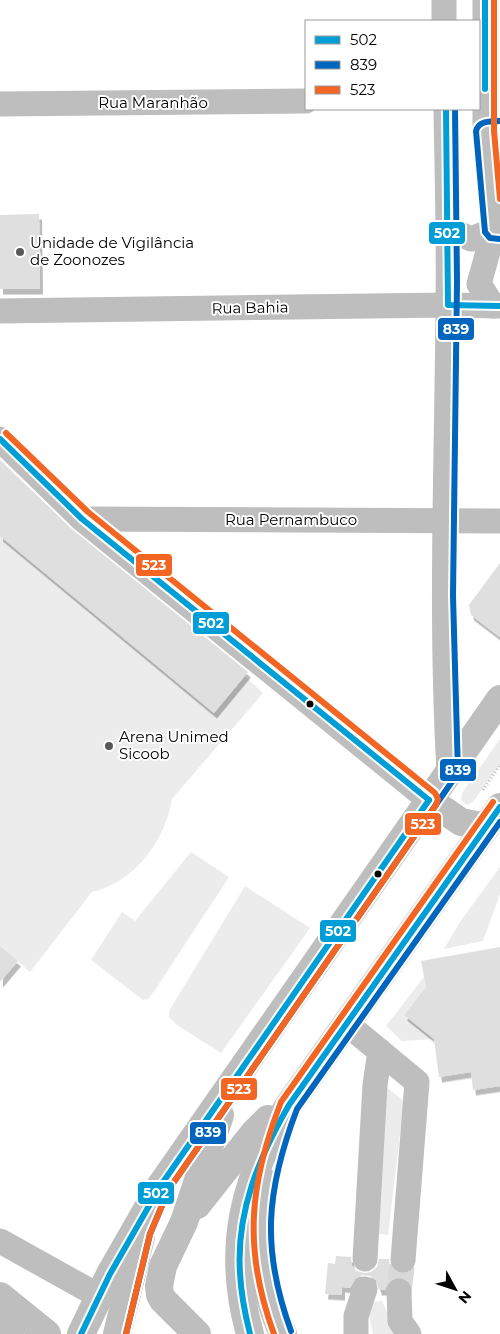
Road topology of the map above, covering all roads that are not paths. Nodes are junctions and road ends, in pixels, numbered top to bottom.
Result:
1 (444, 0) edge
2 (485, 0) edge
3 (491, 0) edge
4 (500, 3) edge
5 (444, 20) edge
6 (492, 52) edge
7 (492, 91) edge
8 (305, 101) edge
9 (0, 104) edge
10 (446, 110) edge
11 (492, 131) edge
12 (448, 228) junction
13 (497, 230) edge
14 (448, 305) junction
15 (496, 306) edge
16 (0, 311) edge
17 (0, 438) edge
18 (82, 519) junction
19 (444, 520) junction
20 (500, 521) edge
21 (500, 699) edge
22 (449, 771) junction
23 (429, 800) junction
24 (493, 817) edge
25 (347, 1024) junction
26 (380, 1051) junction
27 (307, 1080) junction
28 (231, 1083) junction
29 (289, 1105) junction
30 (161, 1185) junction
31 (184, 1222) junction
32 (0, 1241) edge
33 (365, 1258) dead end
34 (403, 1260) tunnel mouth
35 (132, 1272) junction
36 (364, 1289) dead end
37 (399, 1291) tunnel mouth
38 (0, 1296) edge
39 (99, 1296) junction
40 (0, 1326) edge
41 (10, 1334) edge
42 (47, 1334) edge
43 (81, 1334) edge
44 (117, 1334) edge
45 (135, 1334) edge
46 (197, 1334) edge
47 (250, 1334) edge
48 (283, 1334) edge
49 (356, 1334) edge
50 (409, 1334) edge

1 - 5 street
2 - 6 street
3 - 4 street
6 - 7 street
7 - 11 street
8 - 9 street, Rua Maranhão
10 - 12 street
11 - 13 street
12 - 13 street
12 - 14 street
13 - 15 street
14 - 15 street, Rua Bahia
14 - 16 street, Rua Bahia
14 - 19 street
17 - 18 street
18 - 19 street, Rua Pernambuco
18 - 23 street
19 - 20 street, Rua Pernambuco
19 - 22 street
21 - 22 main road
22 - 23 main road
23 - 24 main road
23 - 28 main road
24 - 25 main road
25 - 26 street
25 - 27 main road
26 - 33 street
26 - 34 street
27 - 29 main road
27 - 31 main road
28 - 30 main road
28 - 31 main road
29 - 47 main road
29 - 48 main road
30 - 35 main road
30 - 39 main road
31 - 46 main road
32 - 39 street
35 - 44 main road
35 - 45 main road
36 - 49 street
37 - 50 street
38 - 42 main road
39 - 43 main road
40 - 41 main road

